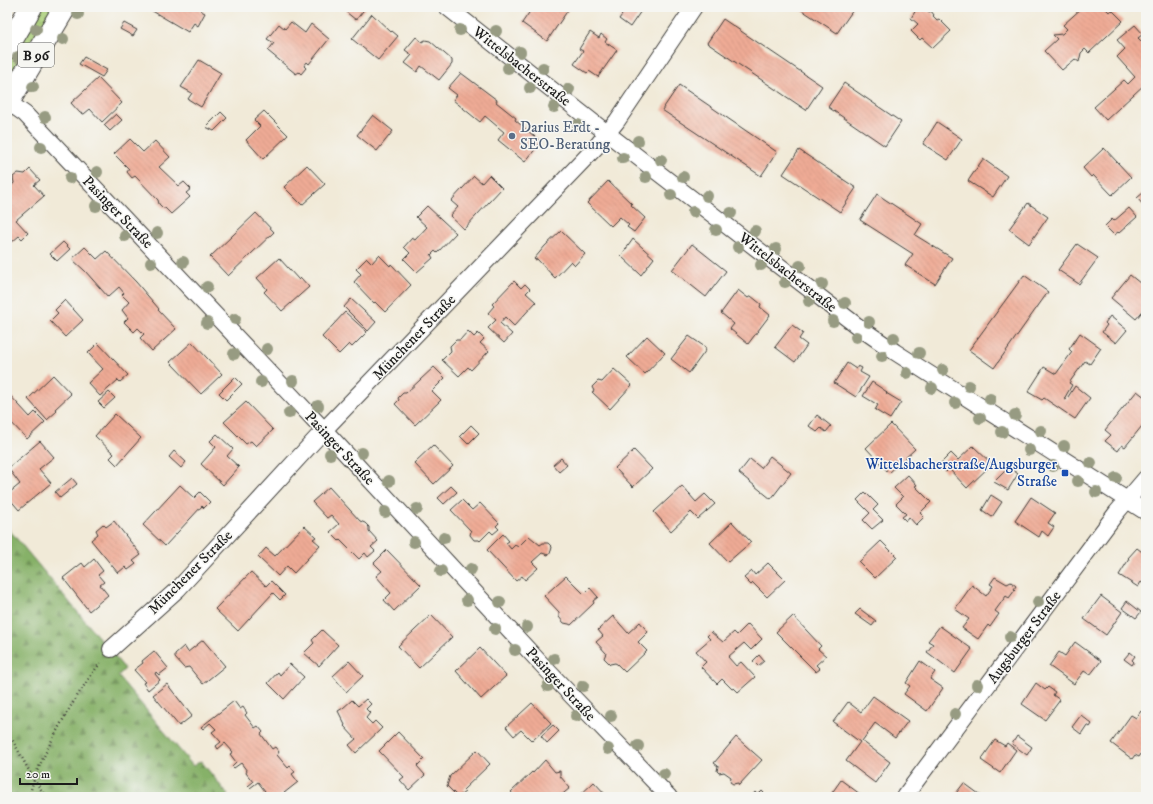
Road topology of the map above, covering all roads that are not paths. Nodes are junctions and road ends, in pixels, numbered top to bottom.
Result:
1 (31, 7) edge
2 (65, 7) edge
3 (448, 7) edge
4 (694, 7) edge
5 (7, 48) edge
6 (8, 103) edge
7 (607, 133) junction
8 (324, 430) junction
9 (1146, 478) edge
10 (1127, 500) junction
11 (1146, 512) edge
12 (111, 649) road end
13 (668, 797) edge
14 (904, 797) edge

1 - 5 main road, B 96
2 - 6 main road, B 96
3 - 7 street, Wittelsbacherstraße
4 - 7 street, Münchener Straße
6 - 8 street, Pasinger Straße
7 - 8 street, Münchener Straße
7 - 10 street, Wittelsbacherstraße
8 - 12 street, Münchener Straße
8 - 13 street, Pasinger Straße
9 - 10 street, Augsburger Straße
10 - 11 street, Wittelsbacherstraße
10 - 14 street, Augsburger Straße

